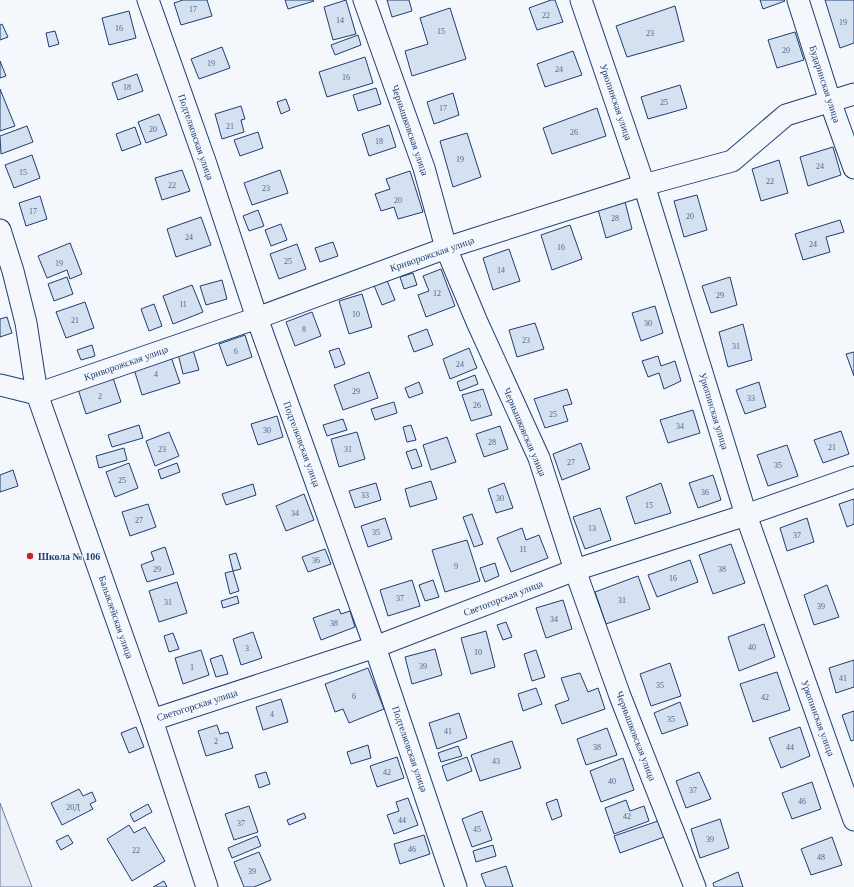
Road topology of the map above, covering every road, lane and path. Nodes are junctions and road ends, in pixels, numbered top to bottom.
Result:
1 (148, 0) edge
2 (364, 0) edge
3 (581, 0) edge
4 (798, 0) edge
5 (854, 94) edge
6 (830, 101) junction
7 (854, 168) edge
8 (644, 185) junction
9 (0, 230) edge
10 (446, 248) junction
11 (257, 318) junction
12 (0, 385) edge
13 (37, 394) junction
14 (854, 476) edge
15 (746, 515) junction
16 (575, 570) junction
17 (375, 647) junction
18 (152, 720) junction
19 (854, 820) edge
20 (207, 887) edge
21 (456, 887) edge
22 (695, 887) edge

1 - 11 street, Подтелковская улица
2 - 10 street, Чернышковская улица
3 - 8 street, Урюпинская улица
4 - 6 street, Бударинская улица
5 - 6 street, Криворожская улица
6 - 7 street, Бударинская улица
6 - 8 street, Криворожская улица
8 - 10 street, Криворожская улица
8 - 15 street, Урюпинская улица
9 - 13 street, Балыклейская улица
10 - 11 street, Криворожская улица
10 - 16 street, Чернышковская улица
11 - 13 street, Криворожская улица
11 - 17 street, Подтелковская улица
12 - 13 street
13 - 18 street, Балыклейская улица
14 - 15 street, Светогорская улица
15 - 16 street, Светогорская улица
15 - 19 street, Урюпинская улица
16 - 17 street, Светогорская улица
16 - 22 street, Чернышковская улица
17 - 18 street, Светогорская улица
17 - 21 street, Подтелковская улица
18 - 20 street, Балыклейская улица

